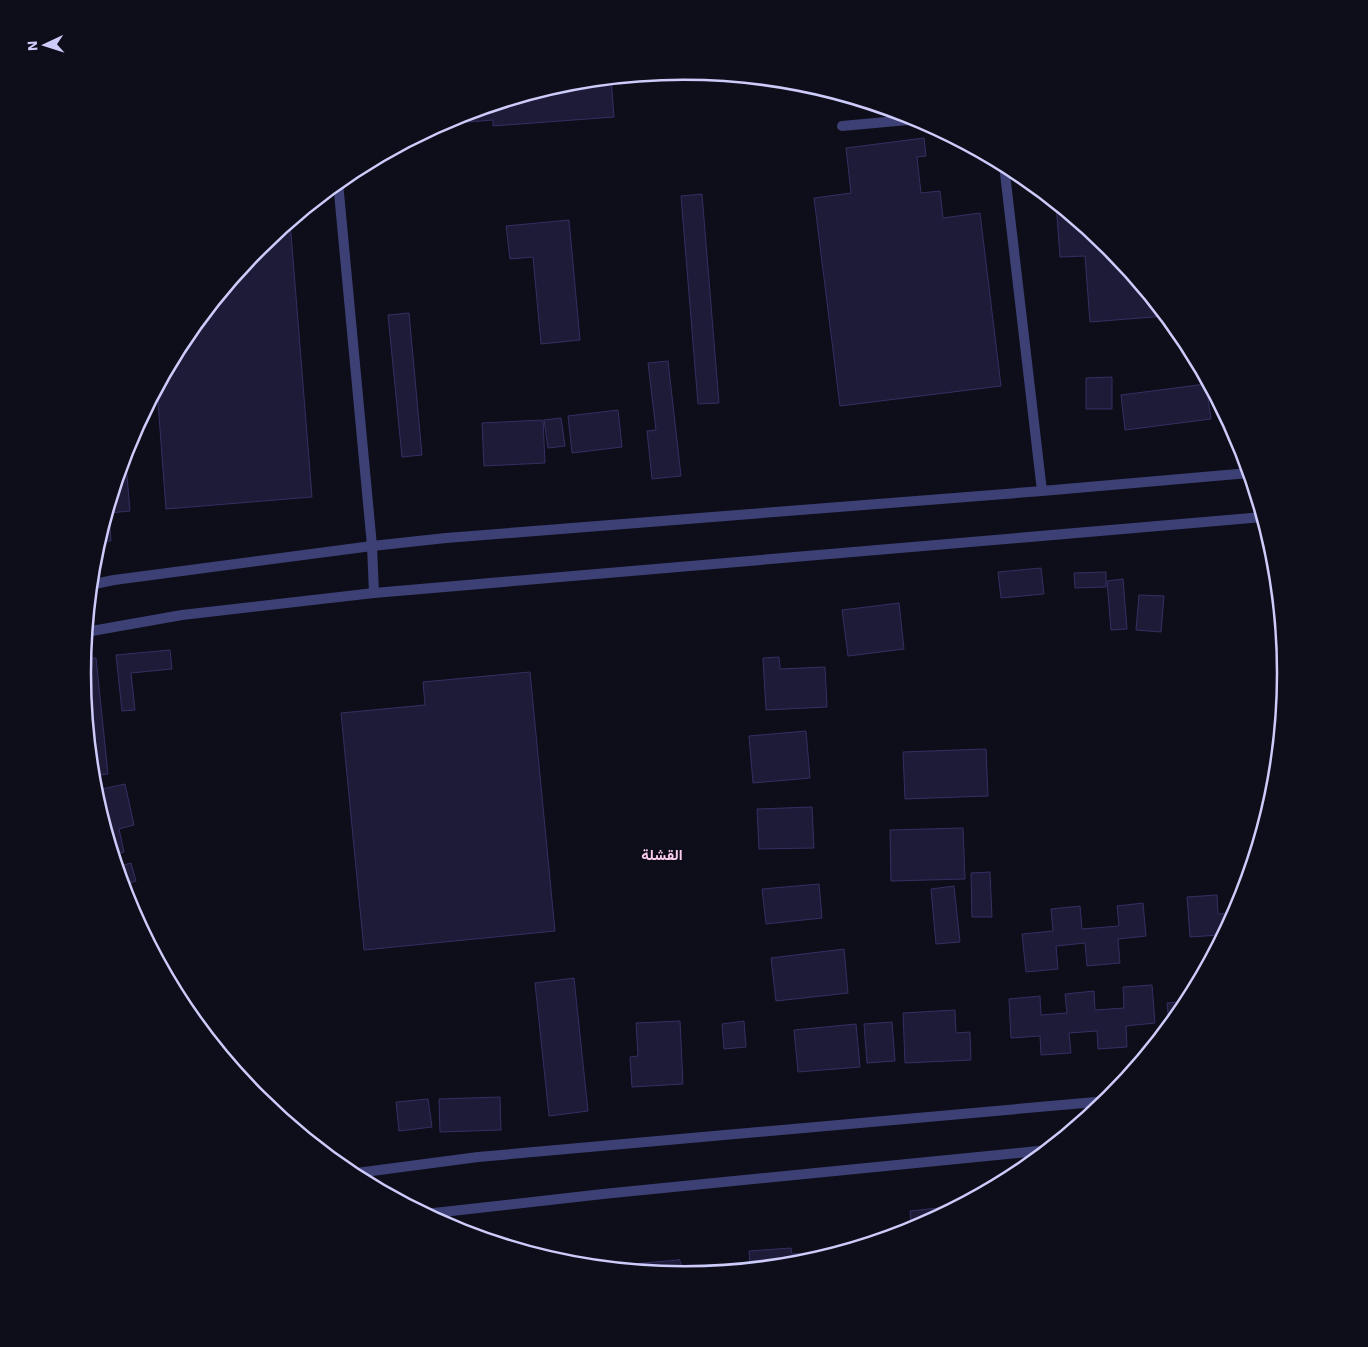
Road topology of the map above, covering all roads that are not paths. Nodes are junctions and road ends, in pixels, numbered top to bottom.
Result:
1 (900, 121) edge
2 (842, 126) dead end
3 (1005, 175) edge
4 (339, 191) edge
5 (1242, 474) edge
6 (1042, 491) junction
7 (1256, 518) edge
8 (372, 546) junction
9 (98, 583) edge
10 (374, 593) junction
11 (92, 631) edge
12 (1094, 1102) edge
13 (1035, 1151) edge
14 (363, 1172) edge
15 (437, 1213) edge

1 - 2 street
3 - 6 street
4 - 8 street
5 - 6 street
6 - 8 street
7 - 10 street
8 - 9 street
8 - 10 street
10 - 11 street
12 - 14 street
13 - 15 street

